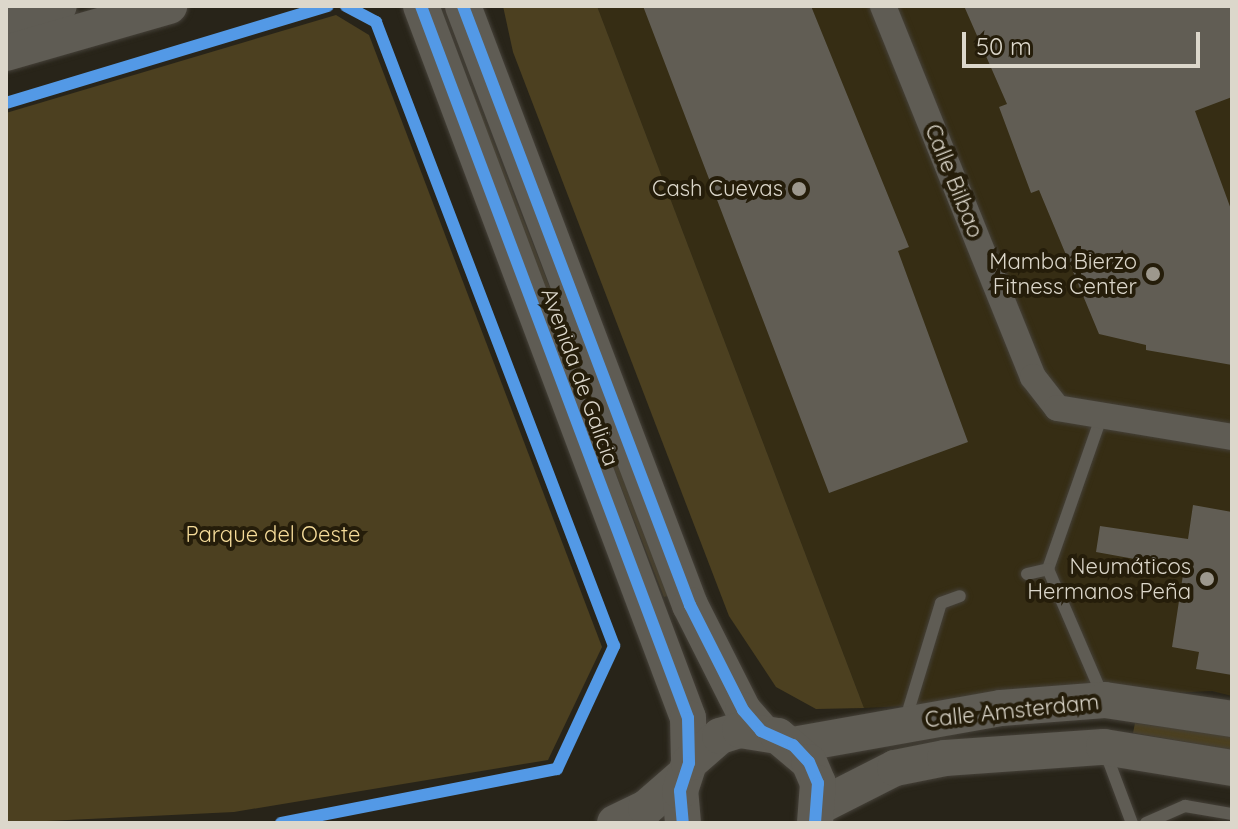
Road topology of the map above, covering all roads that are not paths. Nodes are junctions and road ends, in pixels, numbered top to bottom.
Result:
1 (59, 6) edge
2 (169, 6) edge
3 (421, 6) edge
4 (463, 6) edge
5 (883, 6) edge
6 (6, 22) edge
7 (6, 53) edge
8 (1102, 415) junction
9 (1232, 437) edge
10 (1048, 569) junction
11 (1027, 574) dead end
12 (960, 596) dead end
13 (1105, 700) junction
14 (1232, 719) edge
15 (904, 722) junction
16 (761, 731) junction
17 (793, 745) junction
18 (1104, 747) junction
19 (1232, 768) edge
20 (686, 769) junction
21 (1232, 814) edge
22 (818, 815) edge
23 (615, 823) edge
24 (683, 823) edge
25 (1132, 823) edge
26 (1146, 823) edge

1 - 6 main road
2 - 7 main road
3 - 20 main road, Avenida de Galicia
4 - 16 main road, Avenida de Galicia
5 - 8 street, Calle Bilbao
8 - 9 street, Calle Bilbao
8 - 10 lane
10 - 11 lane
10 - 13 lane
12 - 15 lane
13 - 14 main road, Calle Amsterdam
13 - 15 main road, Calle Amsterdam
15 - 17 main road, Calle Amsterdam
16 - 17 main road
16 - 20 main road
17 - 22 main road
18 - 19 main road, Calle Amsterdam
18 - 22 main road, Calle Amsterdam
18 - 25 lane
20 - 23 main road
20 - 24 main road, Avenida de Galicia
21 - 26 lane

